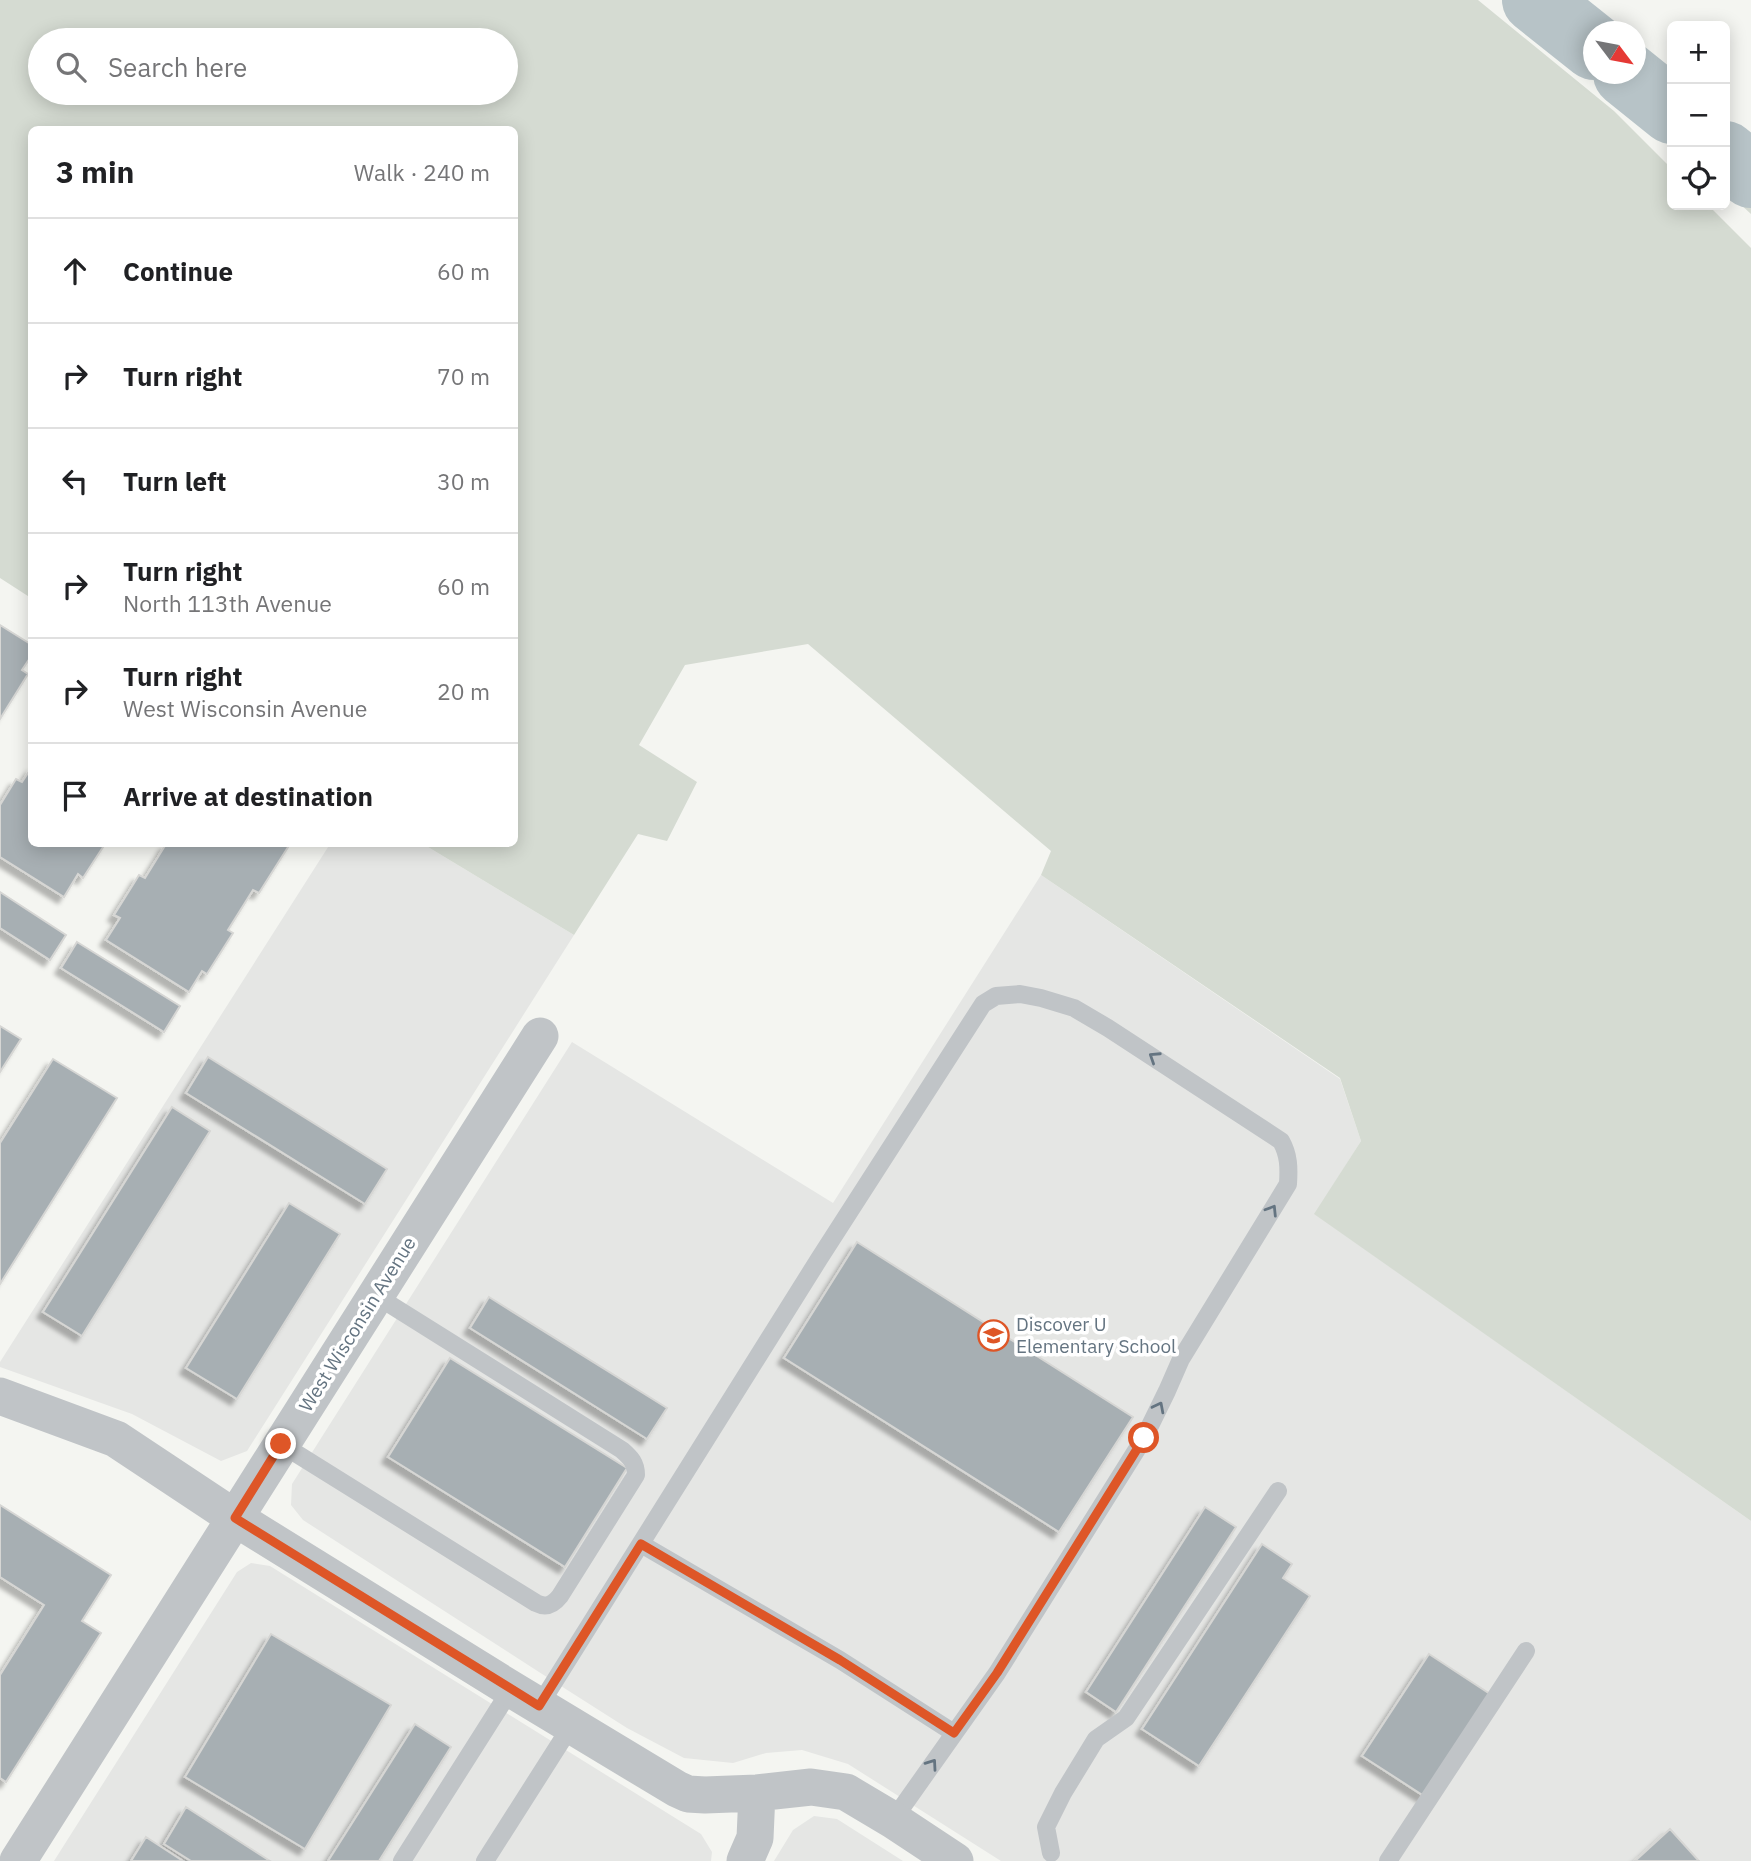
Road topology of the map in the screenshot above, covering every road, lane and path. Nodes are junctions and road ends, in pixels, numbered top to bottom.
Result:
1 (540, 1036) dead end
2 (375, 1295) junction
3 (0, 1396) edge
4 (281, 1444) junction
5 (1278, 1491) dead end
6 (235, 1518) junction
7 (641, 1544) junction
8 (1526, 1651) dead end
9 (525, 1698) junction
10 (571, 1726) junction
11 (954, 1733) junction
12 (757, 1793) junction
13 (893, 1820) junction
14 (0, 1856) edge
15 (1053, 1858) edge
16 (7, 1861) edge
17 (18, 1861) edge
18 (402, 1861) edge
19 (485, 1861) edge
20 (746, 1861) edge
21 (955, 1861) edge
22 (1388, 1861) edge

1 - 2 street, West Wisconsin Avenue
2 - 4 street, West Wisconsin Avenue
2 - 4 lane
3 - 6 street
4 - 6 street, West Wisconsin Avenue
5 - 15 lane
6 - 9 street
6 - 17 street, West Wisconsin Avenue
7 - 9 lane
7 - 11 lane
11 -> 7 lane
8 - 22 lane
9 - 10 street
9 - 18 lane
10 - 12 street
10 - 19 lane
13 -> 11 lane
12 - 13 street
12 - 20 street
13 - 21 street
14 - 16 lane

